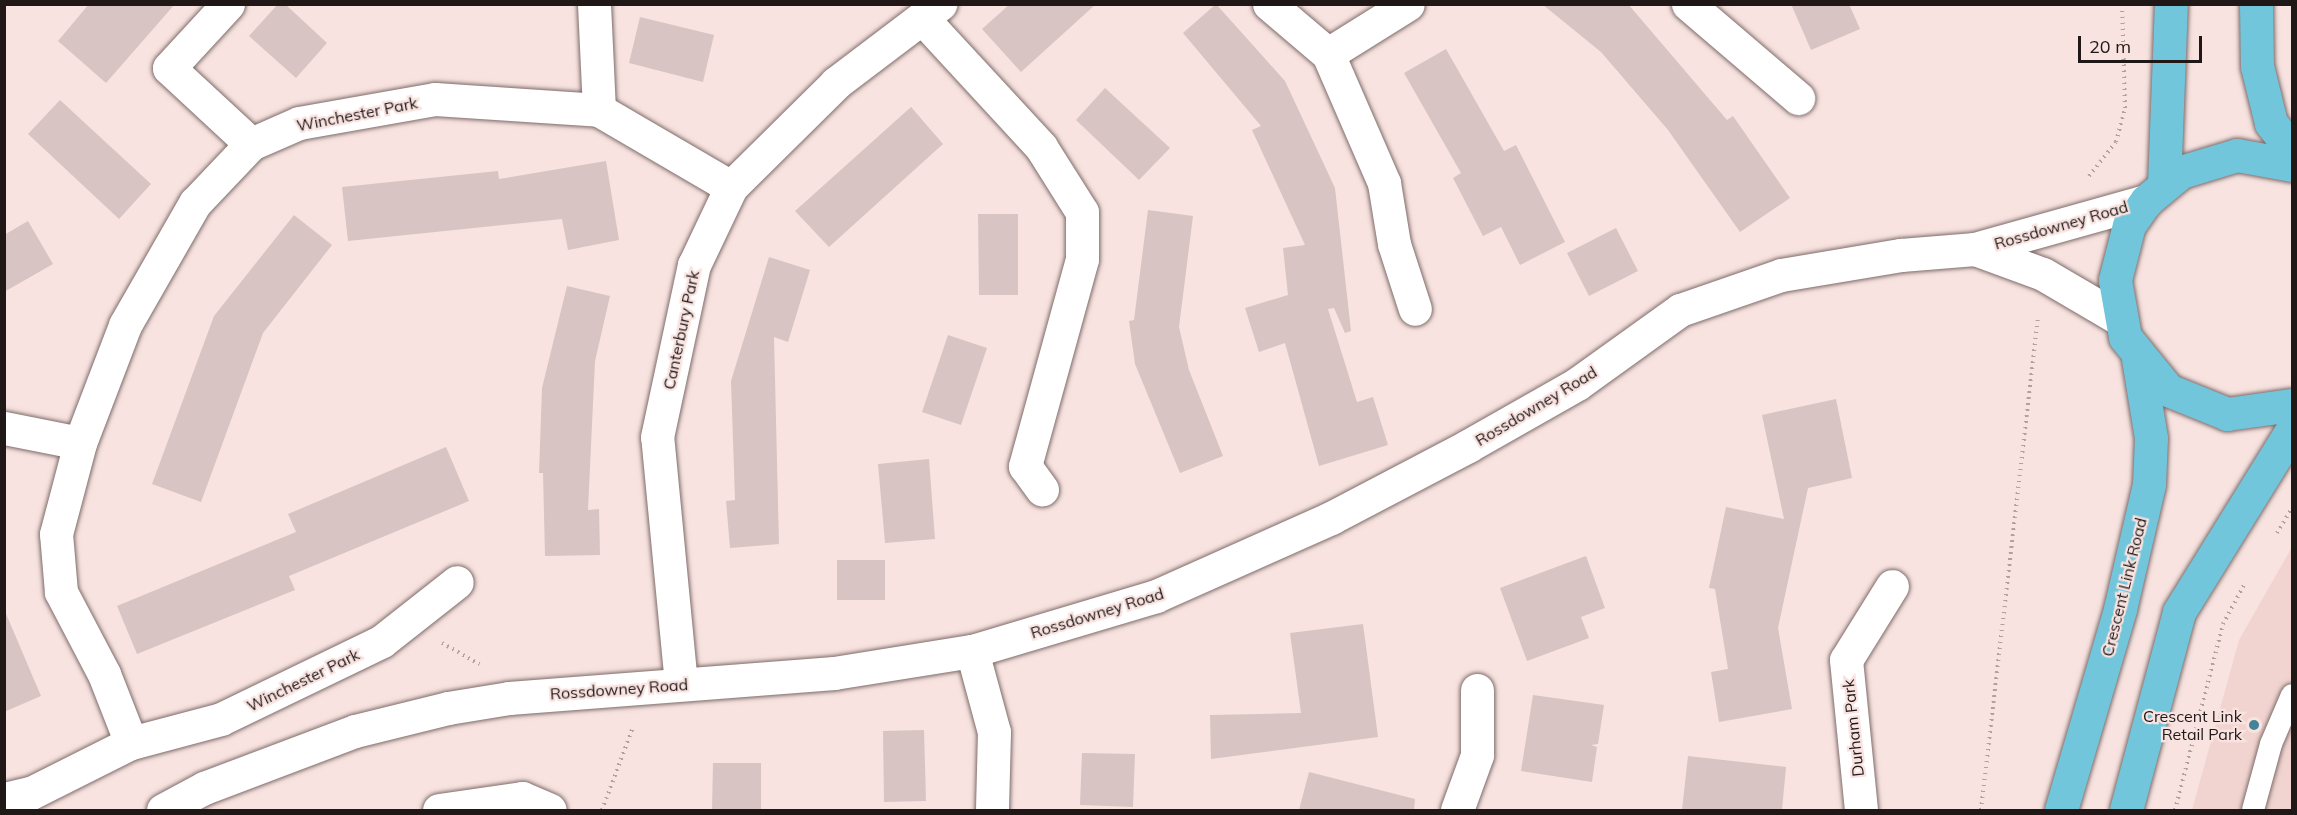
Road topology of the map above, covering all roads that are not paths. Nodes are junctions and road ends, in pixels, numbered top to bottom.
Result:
1 (228, 4) edge
2 (594, 4) edge
3 (1269, 4) edge
4 (1408, 4) edge
5 (1688, 4) edge
6 (2171, 4) edge
7 (2256, 4) edge
8 (931, 12) edge
9 (1328, 54) junction
10 (1798, 99) dead end
11 (598, 110) junction
12 (251, 144) junction
13 (2292, 150) edge
14 (2292, 165) edge
15 (731, 187) junction
16 (2155, 192) junction
17 (1975, 249) junction
18 (1415, 309) dead end
19 (2118, 318) junction
20 (2138, 359) junction
21 (2292, 405) edge
22 (4, 428) edge
23 (2292, 430) edge
24 (80, 442) junction
25 (1042, 489) dead end
26 (457, 582) dead end
27 (1892, 586) dead end
28 (972, 651) junction
29 (681, 684) junction
30 (1477, 690) dead end
31 (2292, 696) edge
32 (131, 743) junction
33 (4, 799) edge
34 (163, 810) edge
35 (439, 810) edge
36 (550, 810) edge
37 (992, 810) edge
38 (1457, 810) edge
39 (1862, 810) edge
40 (2061, 810) edge
41 (2126, 810) edge
42 (2253, 810) edge

1 - 12 street
2 - 11 street
3 - 9 street
4 - 9 street
5 - 10 street
6 - 16 highway
7 - 13 highway
8 - 15 street, Canterbury Park
8 - 25 street
9 - 18 street
11 - 12 street, Winchester Park
11 - 15 street, Winchester Park
12 - 24 street, Winchester Park
14 - 16 highway, Crescent Link Road
15 - 29 street, Canterbury Park
16 - 17 street, Rossdowney Road
16 - 19 highway, Crescent Link Road
17 - 19 street, Rossdowney Road
17 - 28 street, Rossdowney Road
19 - 20 highway, Crescent Link Road
20 - 21 highway, Crescent Link Road
20 - 40 highway, Crescent Link Road
22 - 24 street
23 - 41 highway
24 - 32 street, Winchester Park
26 - 32 street, Winchester Park
27 - 39 street, Durham Park
28 - 29 street, Rossdowney Road
28 - 37 street
29 - 34 street, Rossdowney Road
30 - 38 street
31 - 42 lane
32 - 33 street, Winchester Park
35 - 36 street

